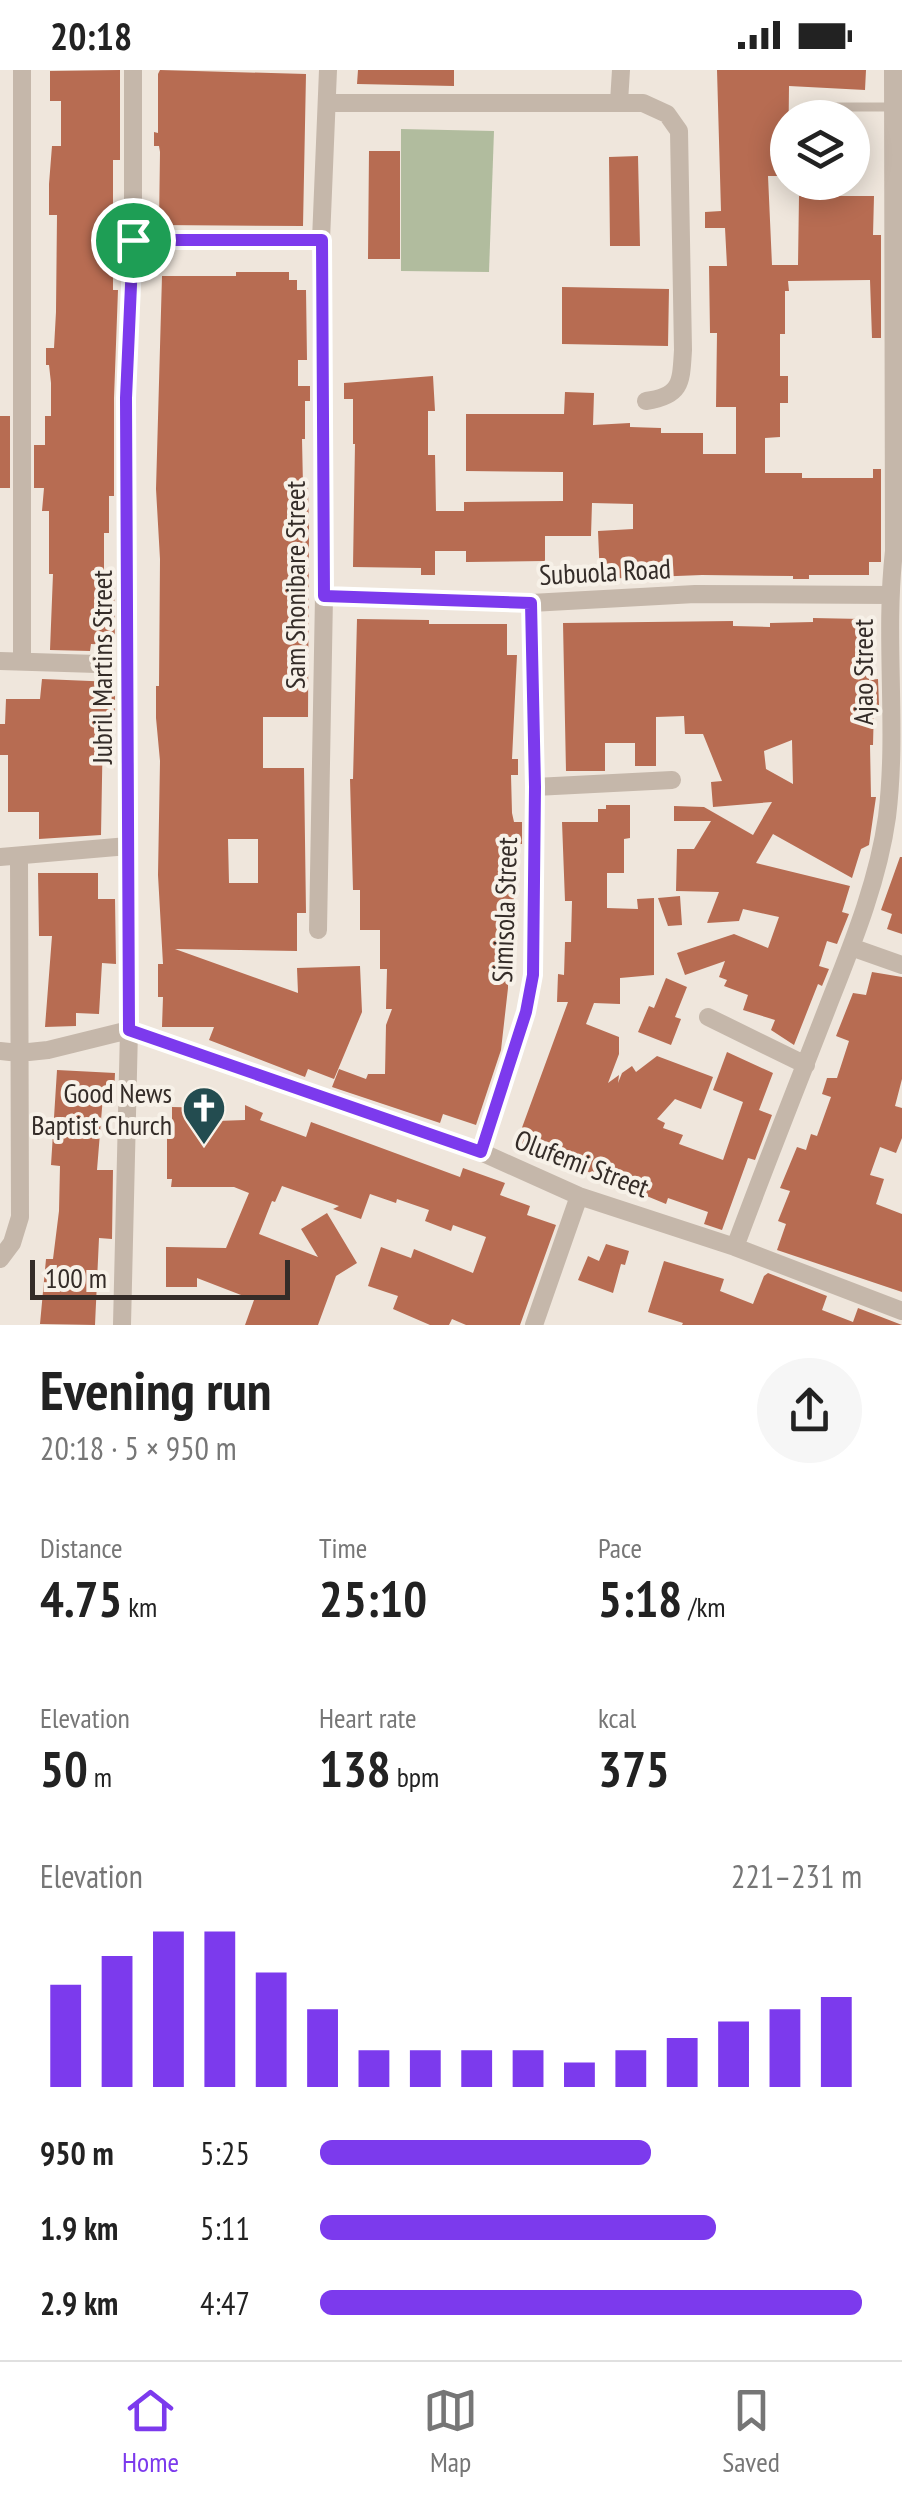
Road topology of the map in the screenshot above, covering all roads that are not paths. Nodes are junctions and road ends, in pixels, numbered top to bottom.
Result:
1 (22, 70) edge
2 (133, 70) edge
3 (328, 70) edge
4 (620, 70) edge
5 (893, 70) edge
6 (620, 102) junction
7 (328, 103) junction
8 (870, 109) edge
9 (896, 111) edge
10 (0, 229) edge
11 (21, 230) junction
12 (133, 240) junction
13 (322, 240) junction
14 (646, 402) dead end
15 (898, 552) edge
16 (889, 595) junction
17 (324, 596) junction
18 (531, 603) junction
19 (0, 661) edge
20 (22, 662) junction
21 (97, 664) dead end
22 (896, 726) edge
23 (672, 780) dead end
24 (535, 787) junction
25 (128, 846) junction
26 (9, 857) edge
27 (318, 930) dead end
28 (851, 947) junction
29 (902, 965) edge
30 (708, 1017) dead end
31 (129, 1030) junction
32 (9, 1052) edge
33 (806, 1065) junction
34 (481, 1152) junction
35 (579, 1196) junction
36 (735, 1247) junction
37 (0, 1259) edge
38 (902, 1311) edge
39 (122, 1325) edge
40 (534, 1325) edge

1 - 11 street
2 - 12 street, Jubril Martins Street
3 - 7 street, Sam Shonibare Street
4 - 6 street
5 - 9 street, Ajao Street
6 - 7 street
6 - 14 street
7 - 13 street, Sam Shonibare Street
8 - 9 lane
9 - 15 street, Ajao Street
10 - 11 street
11 - 20 street
12 - 13 street
12 - 25 street, Jubril Martins Street
13 - 17 street, Sam Shonibare Street
15 - 16 street, Ajao Street
16 - 18 street, Subuola Road
16 - 22 street, Ajao Street
17 - 18 street, Subuola Road
17 - 27 street, Sam Shonibare Street
18 - 24 street, Simisola Street
19 - 20 street
20 - 21 street
22 - 28 street, Ajao Street
23 - 24 street
24 - 34 street, Simisola Street
25 - 26 street
25 - 31 street, Jubril Martins Street
26 - 32 street
28 - 29 street
28 - 33 street, Ajao Street
30 - 33 street
31 - 32 street
31 - 34 street, Olufemi Street
31 - 39 street, Jubril Martins Street
32 - 37 street
33 - 36 street, Ajao Street
34 - 35 street, Olufemi Street
35 - 36 street, Olufemi Street
35 - 40 street
36 - 38 street, Olufemi Street

